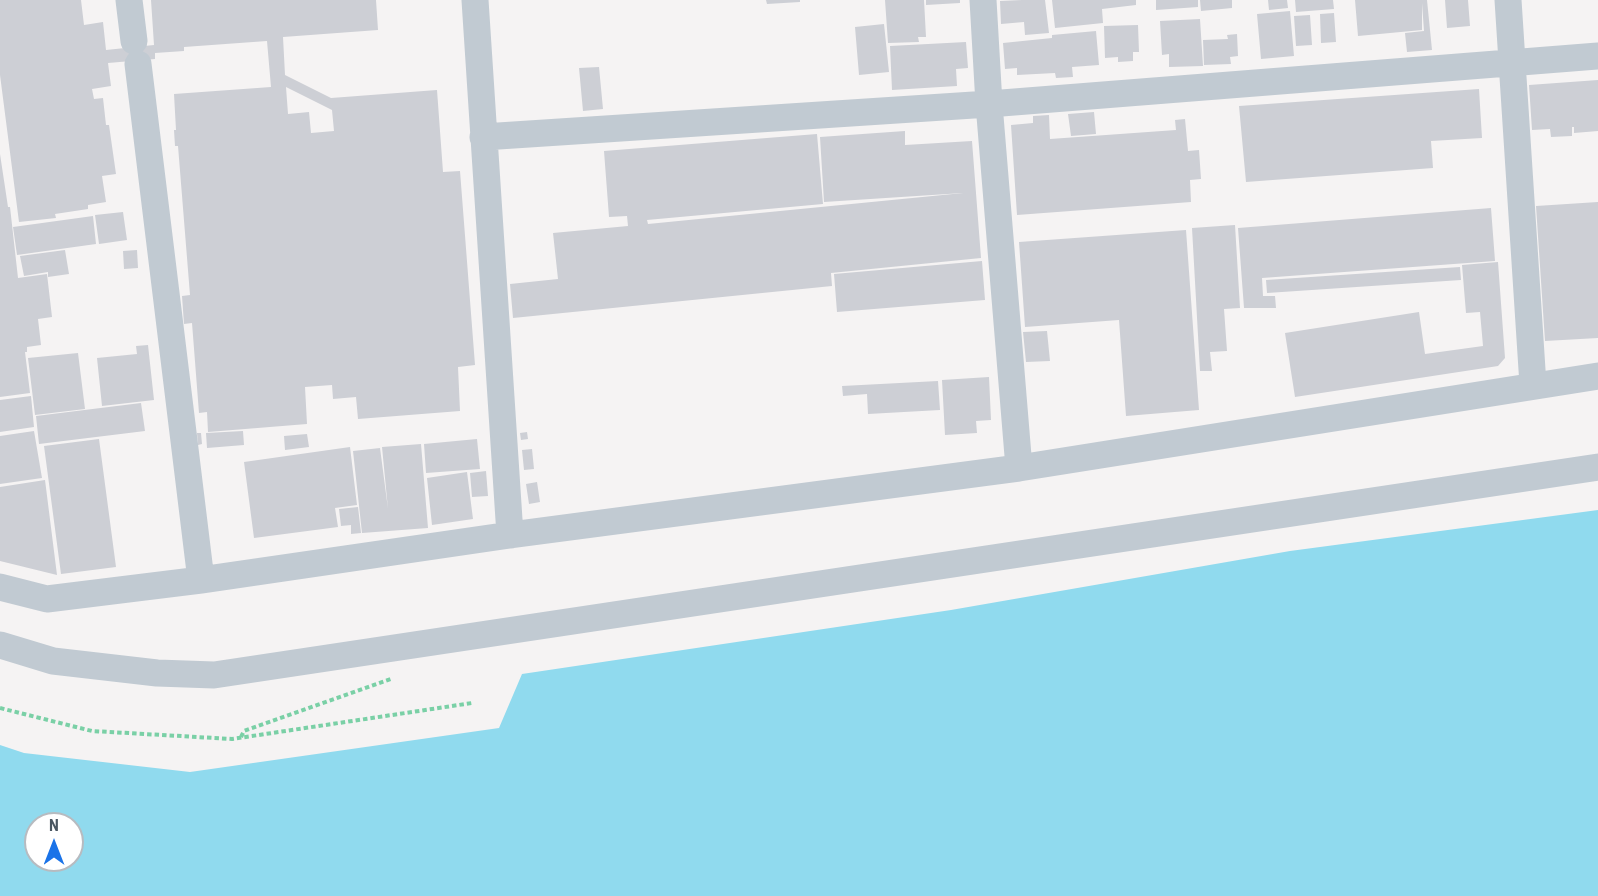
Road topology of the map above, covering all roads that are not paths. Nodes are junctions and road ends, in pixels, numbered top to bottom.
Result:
1 (129, 0) edge
2 (475, 0) edge
3 (983, 0) edge
4 (1508, 0) edge
5 (1598, 56) edge
6 (1513, 61) junction
7 (989, 104) junction
8 (483, 137) junction
9 (1598, 376) edge
10 (1533, 386) junction
11 (1598, 467) edge
12 (1019, 468) junction
13 (510, 535) junction
14 (201, 580) junction
15 (0, 587) edge
16 (0, 645) edge

1 - 14 street
2 - 8 street
3 - 7 street
4 - 6 street
5 - 6 street
6 - 7 street
6 - 10 street
7 - 8 street
7 - 12 street
8 - 13 street
9 - 10 street
10 - 12 street
11 - 16 street
12 - 13 street
13 - 14 street
14 - 15 street

